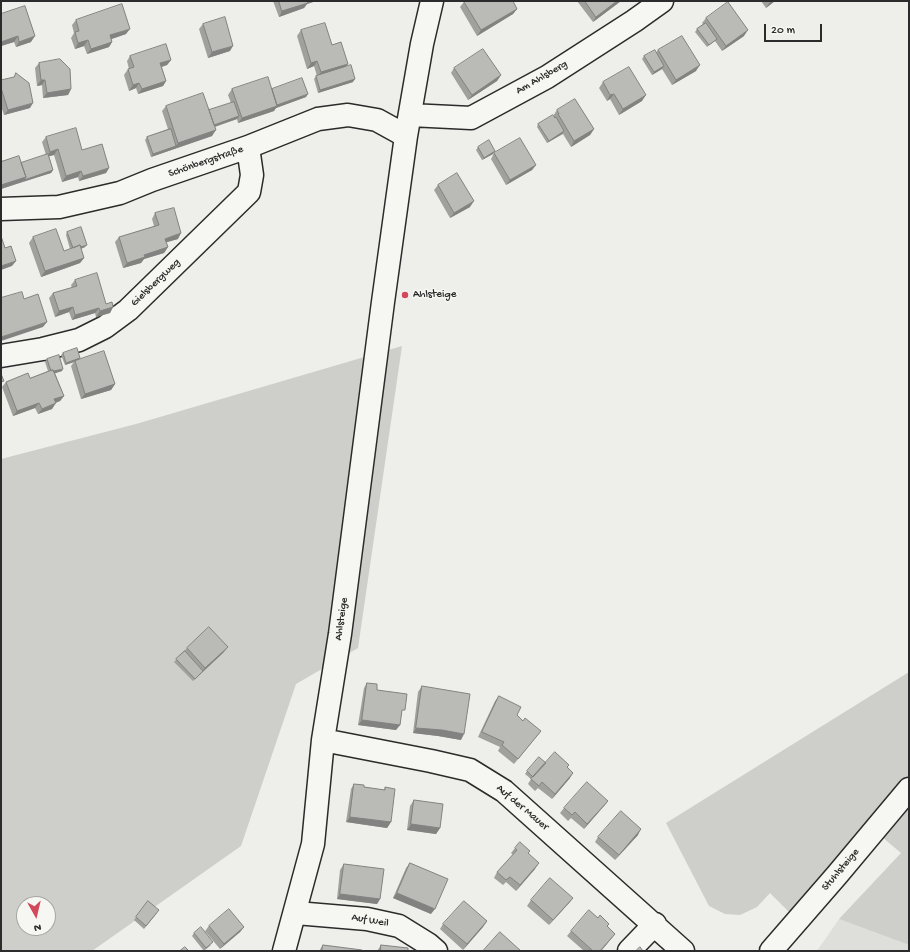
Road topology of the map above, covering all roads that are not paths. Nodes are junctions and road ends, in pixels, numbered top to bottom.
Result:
1 (432, 1) edge
2 (662, 1) edge
3 (410, 115) junction
4 (406, 136) junction
5 (248, 147) junction
6 (1, 209) edge
7 (1, 356) edge
8 (323, 740) junction
9 (909, 789) edge
10 (296, 913) junction
11 (655, 924) junction
12 (284, 951) edge
13 (436, 951) edge
14 (629, 951) edge
15 (684, 951) edge
16 (771, 951) edge

1 - 3 street, Ahlsteige
2 - 3 street, Am Ahlsberg
3 - 4 street, Ahlsteige
4 - 5 street, Schönbergstraße
4 - 8 street, Ahlsteige
5 - 6 street, Schönbergstraße
5 - 7 street, Gielsbergweg
8 - 10 street, Ahlsteige
8 - 11 street, Auf der Mauer
9 - 16 street, Stuhlsteige
10 - 12 street, Ahlsteige
10 - 13 street, Auf Weil
11 - 14 street
11 - 15 street, Auf der Mauer

